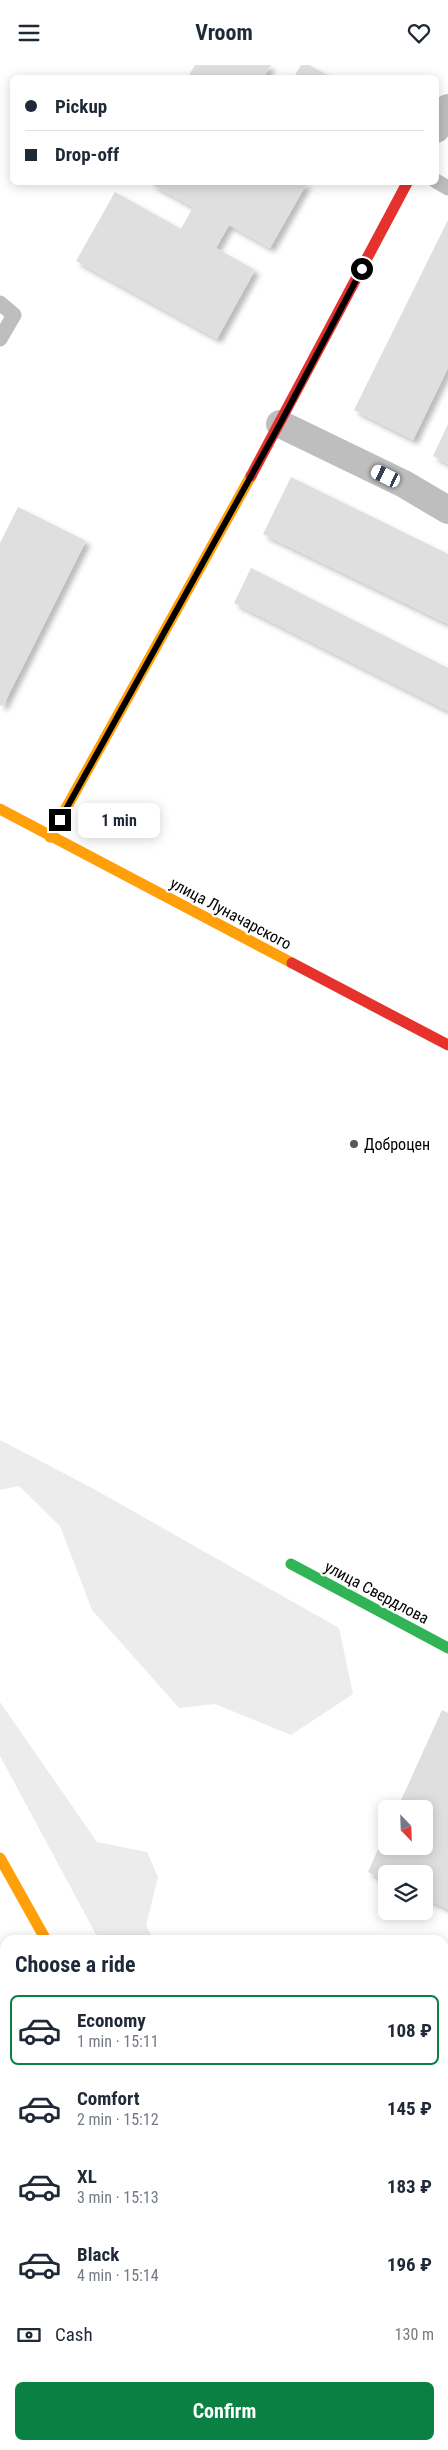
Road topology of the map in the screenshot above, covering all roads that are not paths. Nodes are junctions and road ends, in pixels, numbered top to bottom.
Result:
1 (448, 107) edge
2 (439, 124) edge
3 (406, 185) edge
4 (0, 303) edge
5 (0, 339) edge
6 (280, 424) junction
7 (448, 510) edge
8 (0, 809) edge
9 (50, 837) junction
10 (448, 1045) edge
11 (291, 1564) dead end
12 (448, 1648) edge
13 (0, 1858) edge
14 (43, 1935) edge

1 - 2 street
3 - 6 street
4 - 5 lane
6 - 7 street
6 - 9 street
8 - 9 street, улица Луначарского
9 - 10 street, улица Луначарского
11 - 12 street, улица Свердлова
13 - 14 street

